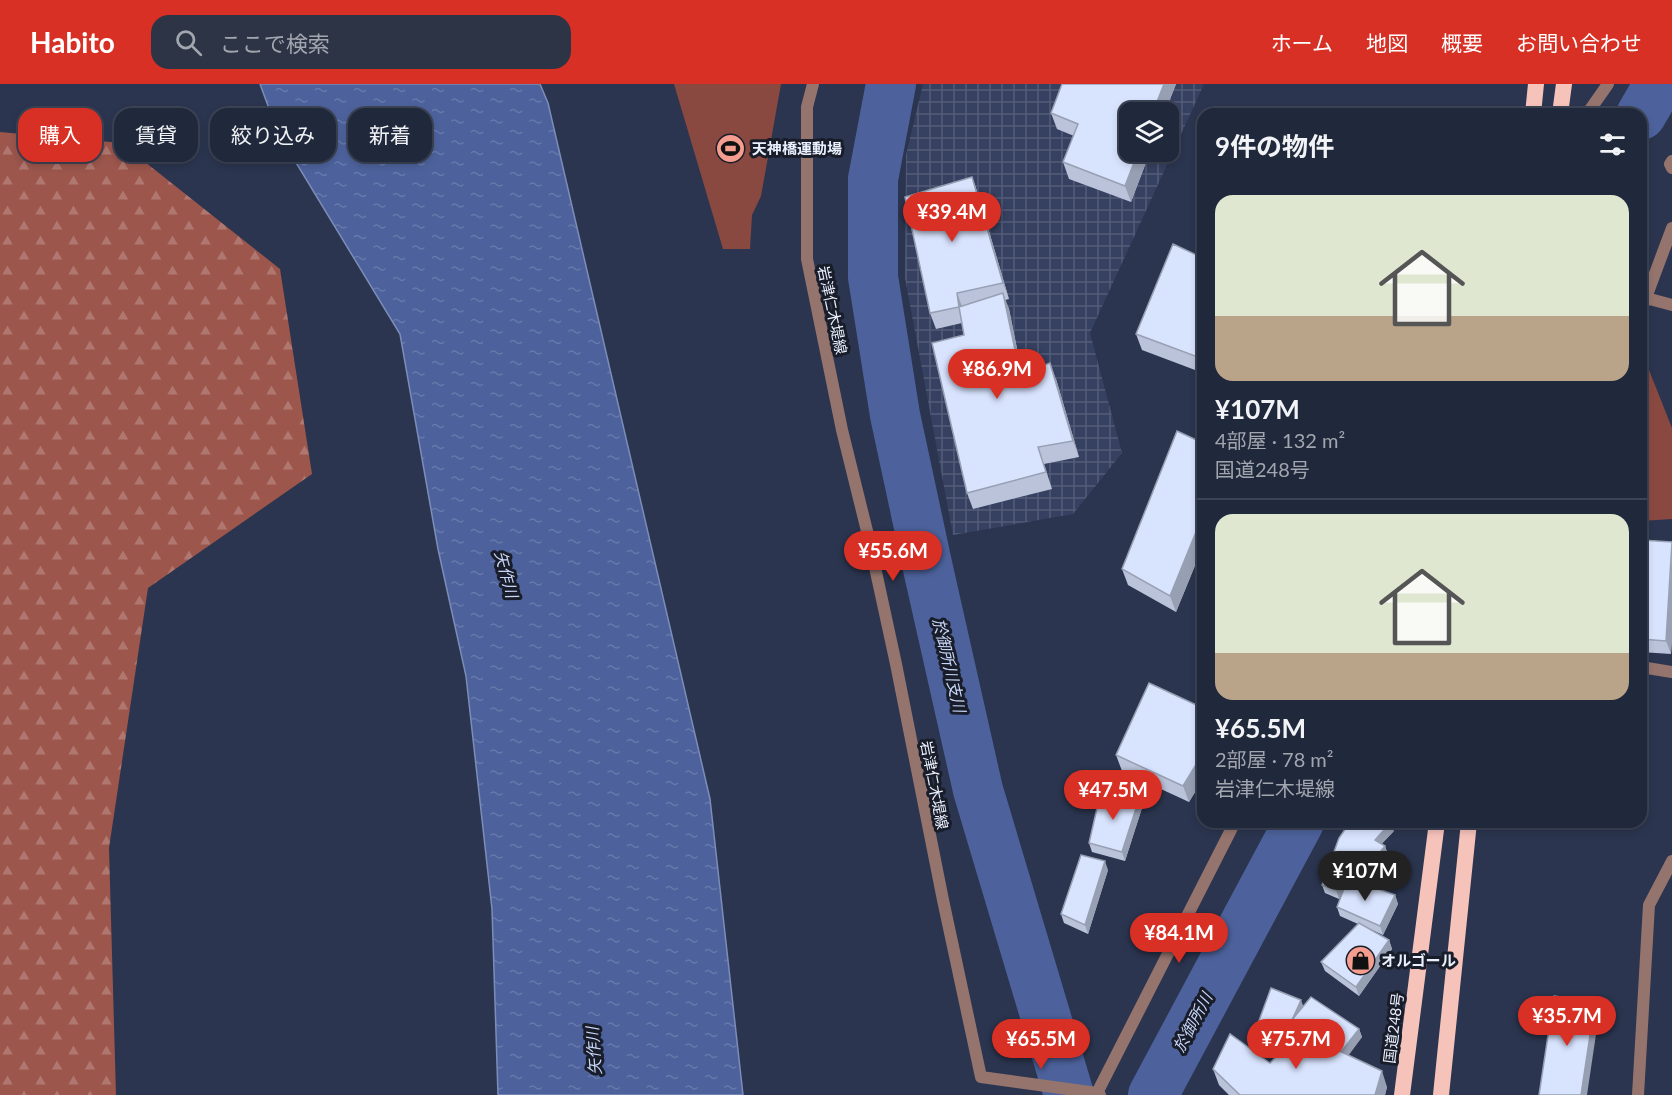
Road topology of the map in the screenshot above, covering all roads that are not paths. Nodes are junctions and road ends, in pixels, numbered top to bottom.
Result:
1 (813, 84) edge
2 (1536, 84) edge
3 (1564, 84) edge
4 (1608, 84) edge
5 (1534, 108) edge
6 (1561, 108) edge
7 (1591, 108) edge
8 (1672, 161) edge
9 (1672, 168) edge
10 (1672, 228) edge
11 (1647, 295) edge
12 (1647, 298) edge
13 (1672, 305) edge
14 (1647, 668) edge
15 (1672, 672) edge
16 (1232, 828) edge
17 (1436, 828) edge
18 (1468, 828) edge
19 (1672, 861) edge
20 (1098, 1094) edge
21 (1402, 1095) edge
22 (1441, 1095) edge
23 (1638, 1095) edge

1 - 20 street, 岩津仁木堤線
2 - 5 highway
3 - 6 highway
4 - 7 street
8 - 9 street
10 - 11 street
12 - 13 street
14 - 15 street
16 - 20 street, 岩津仁木堤線
17 - 21 highway, 国道248号
18 - 22 highway
19 - 23 street

